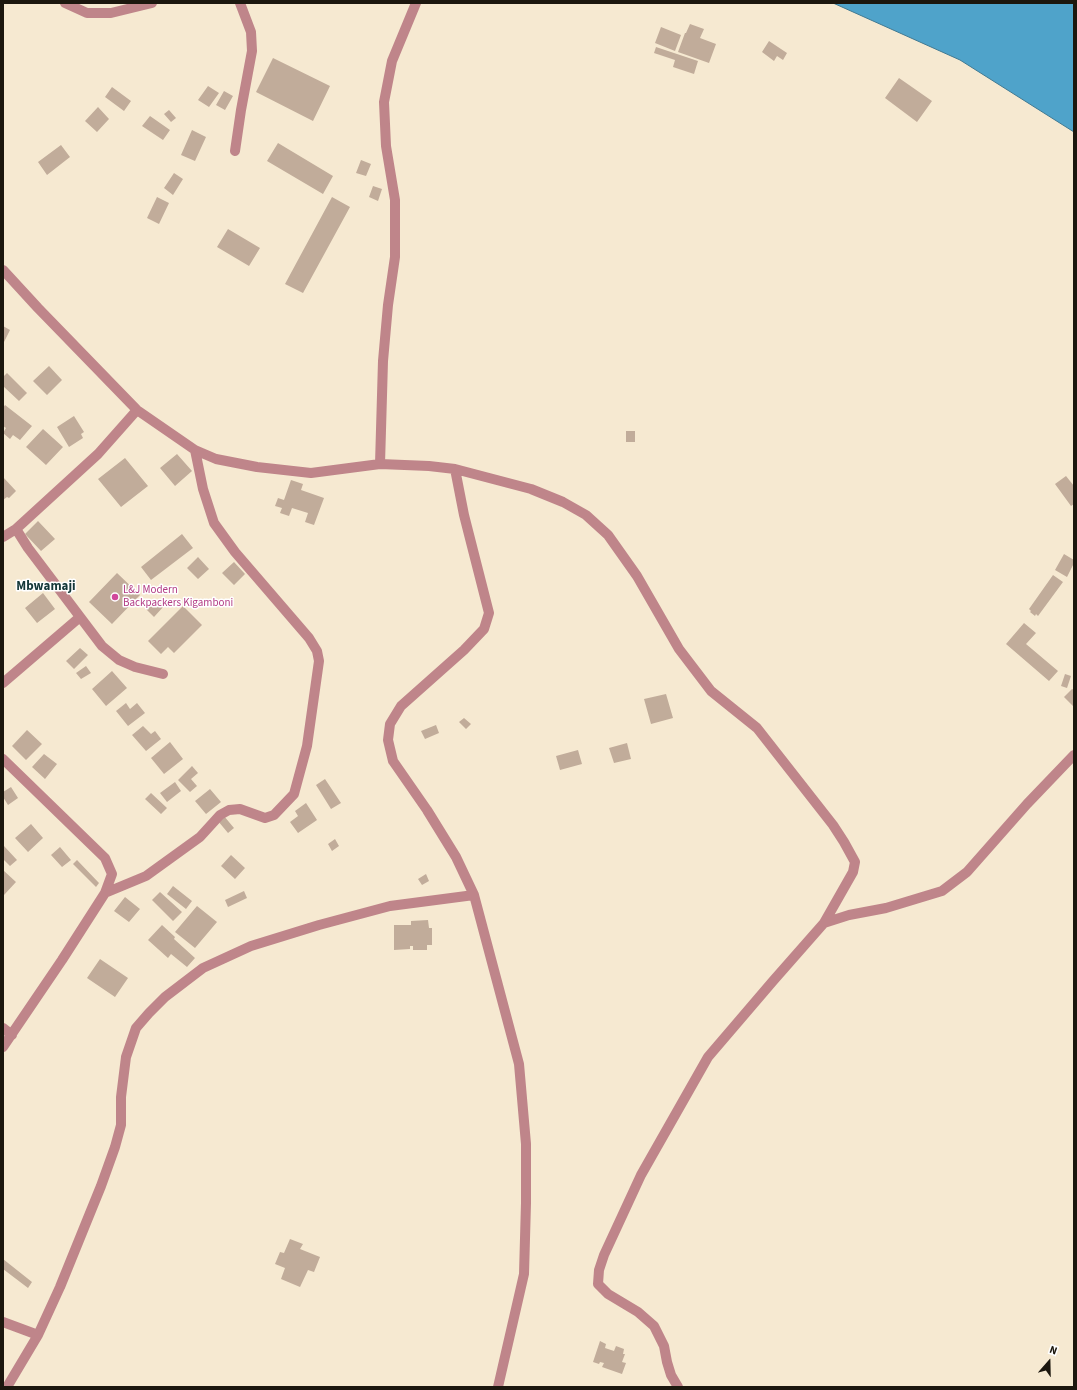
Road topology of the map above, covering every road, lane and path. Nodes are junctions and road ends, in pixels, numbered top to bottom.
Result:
1 (65, 3) edge
2 (152, 3) edge
3 (240, 3) edge
4 (416, 3) edge
5 (235, 151) dead end
6 (3, 270) edge
7 (137, 410) junction
8 (195, 450) junction
9 (380, 464) junction
10 (455, 469) junction
11 (16, 529) junction
12 (3, 537) edge
13 (80, 617) junction
14 (163, 674) dead end
15 (3, 683) edge
16 (1074, 755) edge
17 (3, 759) edge
18 (105, 893) junction
19 (474, 895) junction
20 (824, 922) junction
21 (3, 1028) edge
22 (12, 1035) junction
23 (3, 1048) edge
24 (3, 1322) edge
25 (38, 1335) junction
26 (7, 1387) edge
27 (498, 1387) edge
28 (678, 1387) edge

1 - 2 street
3 - 5 street
4 - 9 street
6 - 7 street
7 - 8 street
7 - 11 street
8 - 9 street
8 - 18 street
9 - 10 street
10 - 19 street
10 - 20 street
11 - 12 street
11 - 13 street
13 - 14 street
13 - 15 street
16 - 20 street
17 - 18 street
18 - 22 street
19 - 25 street
19 - 27 street
20 - 28 street
21 - 22 street
22 - 23 street
24 - 25 street
25 - 26 street

